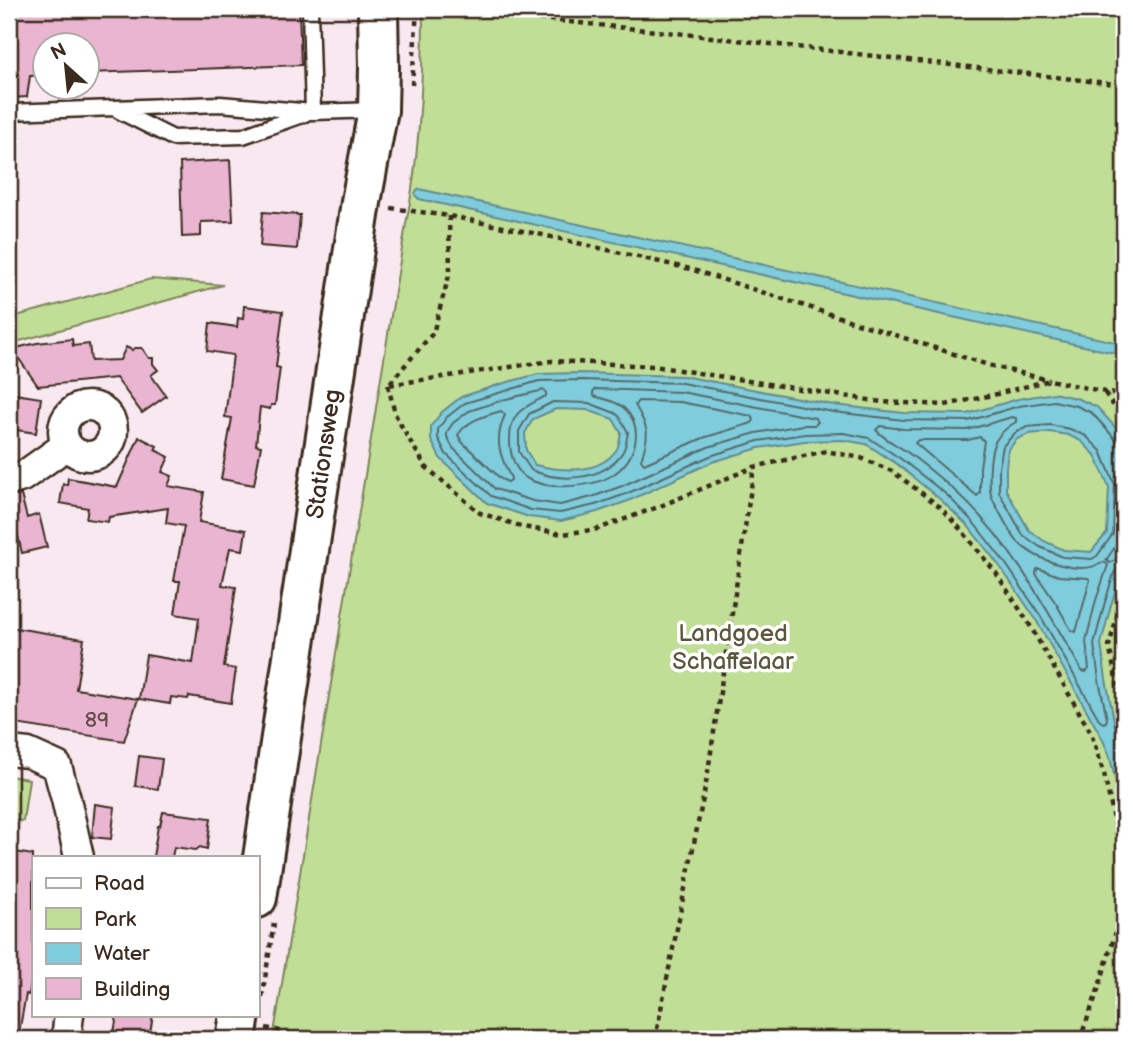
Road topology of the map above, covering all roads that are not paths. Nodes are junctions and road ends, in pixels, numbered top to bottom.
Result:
1 (310, 9) edge
2 (378, 9) edge
3 (115, 109) junction
4 (378, 110) junction
5 (9, 112) edge
6 (313, 112) junction
7 (67, 445) dead end
8 (9, 481) edge
9 (9, 751) edge
10 (79, 856) edge
11 (259, 885) edge
12 (69, 1016) edge
13 (66, 1039) edge

1 - 6 lane
2 - 4 main road, Stationsweg
3 - 5 lane
3 - 6 lane
3 - 6 lane
4 - 6 lane
4 - 11 main road, Stationsweg
7 - 8 street
9 - 10 street
12 - 13 street

